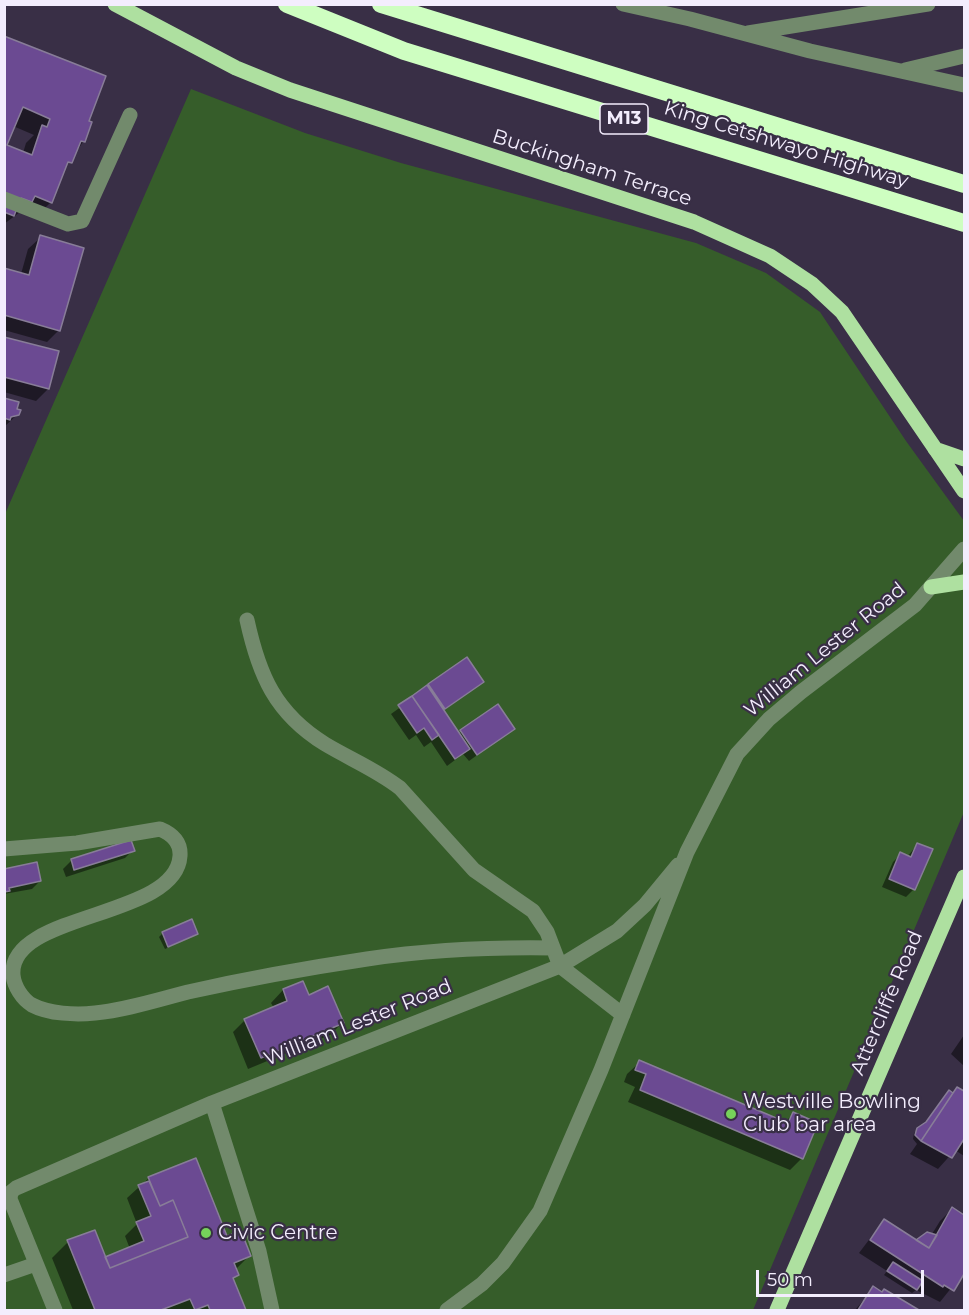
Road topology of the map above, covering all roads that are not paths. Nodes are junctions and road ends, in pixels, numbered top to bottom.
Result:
1 (115, 4) edge
2 (287, 4) edge
3 (381, 4) edge
4 (623, 4) edge
5 (659, 4) edge
6 (928, 4) edge
7 (690, 19) junction
8 (739, 34) junction
9 (964, 57) edge
10 (902, 71) junction
11 (964, 85) edge
12 (130, 115) dead end
13 (964, 184) edge
14 (4, 200) edge
15 (964, 223) edge
16 (935, 448) junction
17 (964, 459) edge
18 (964, 491) edge
19 (964, 549) edge
20 (964, 582) edge
21 (931, 587) junction
22 (247, 620) dead end
23 (4, 849) edge
24 (687, 852) junction
25 (964, 877) edge
26 (552, 948) junction
27 (10, 958) edge
28 (560, 966) junction
29 (623, 1015) junction
30 (212, 1103) junction
31 (9, 1207) edge
32 (36, 1264) junction
33 (4, 1275) edge
34 (55, 1311) edge
35 (272, 1311) edge
36 (447, 1311) edge
37 (777, 1311) edge

1 - 16 main road, Buckingham Terrace
2 - 15 highway, King Cetshwayo Highway / M13
3 - 13 highway, King Cetshwayo Highway / M13
4 - 7 lane
5 - 7 lane
6 - 8 lane
7 - 8 lane
8 - 10 lane
9 - 10 lane
10 - 11 lane
12 - 14 lane
16 - 17 main road
16 - 18 main road, Buckingham Terrace
19 - 21 lane, William Lester Road
20 - 21 main road
21 - 24 lane, William Lester Road
22 - 26 lane
23 - 27 lane
24 - 28 lane, William Lester Road
24 - 29 lane, William Lester Road
25 - 37 main road, Attercliffe Road
26 - 27 lane
26 - 28 lane
28 - 29 lane
28 - 30 lane, William Lester Road
29 - 36 lane, William Lester Road
30 - 31 lane, William Lester Road
30 - 35 lane
31 - 32 lane
32 - 33 lane
32 - 34 lane

